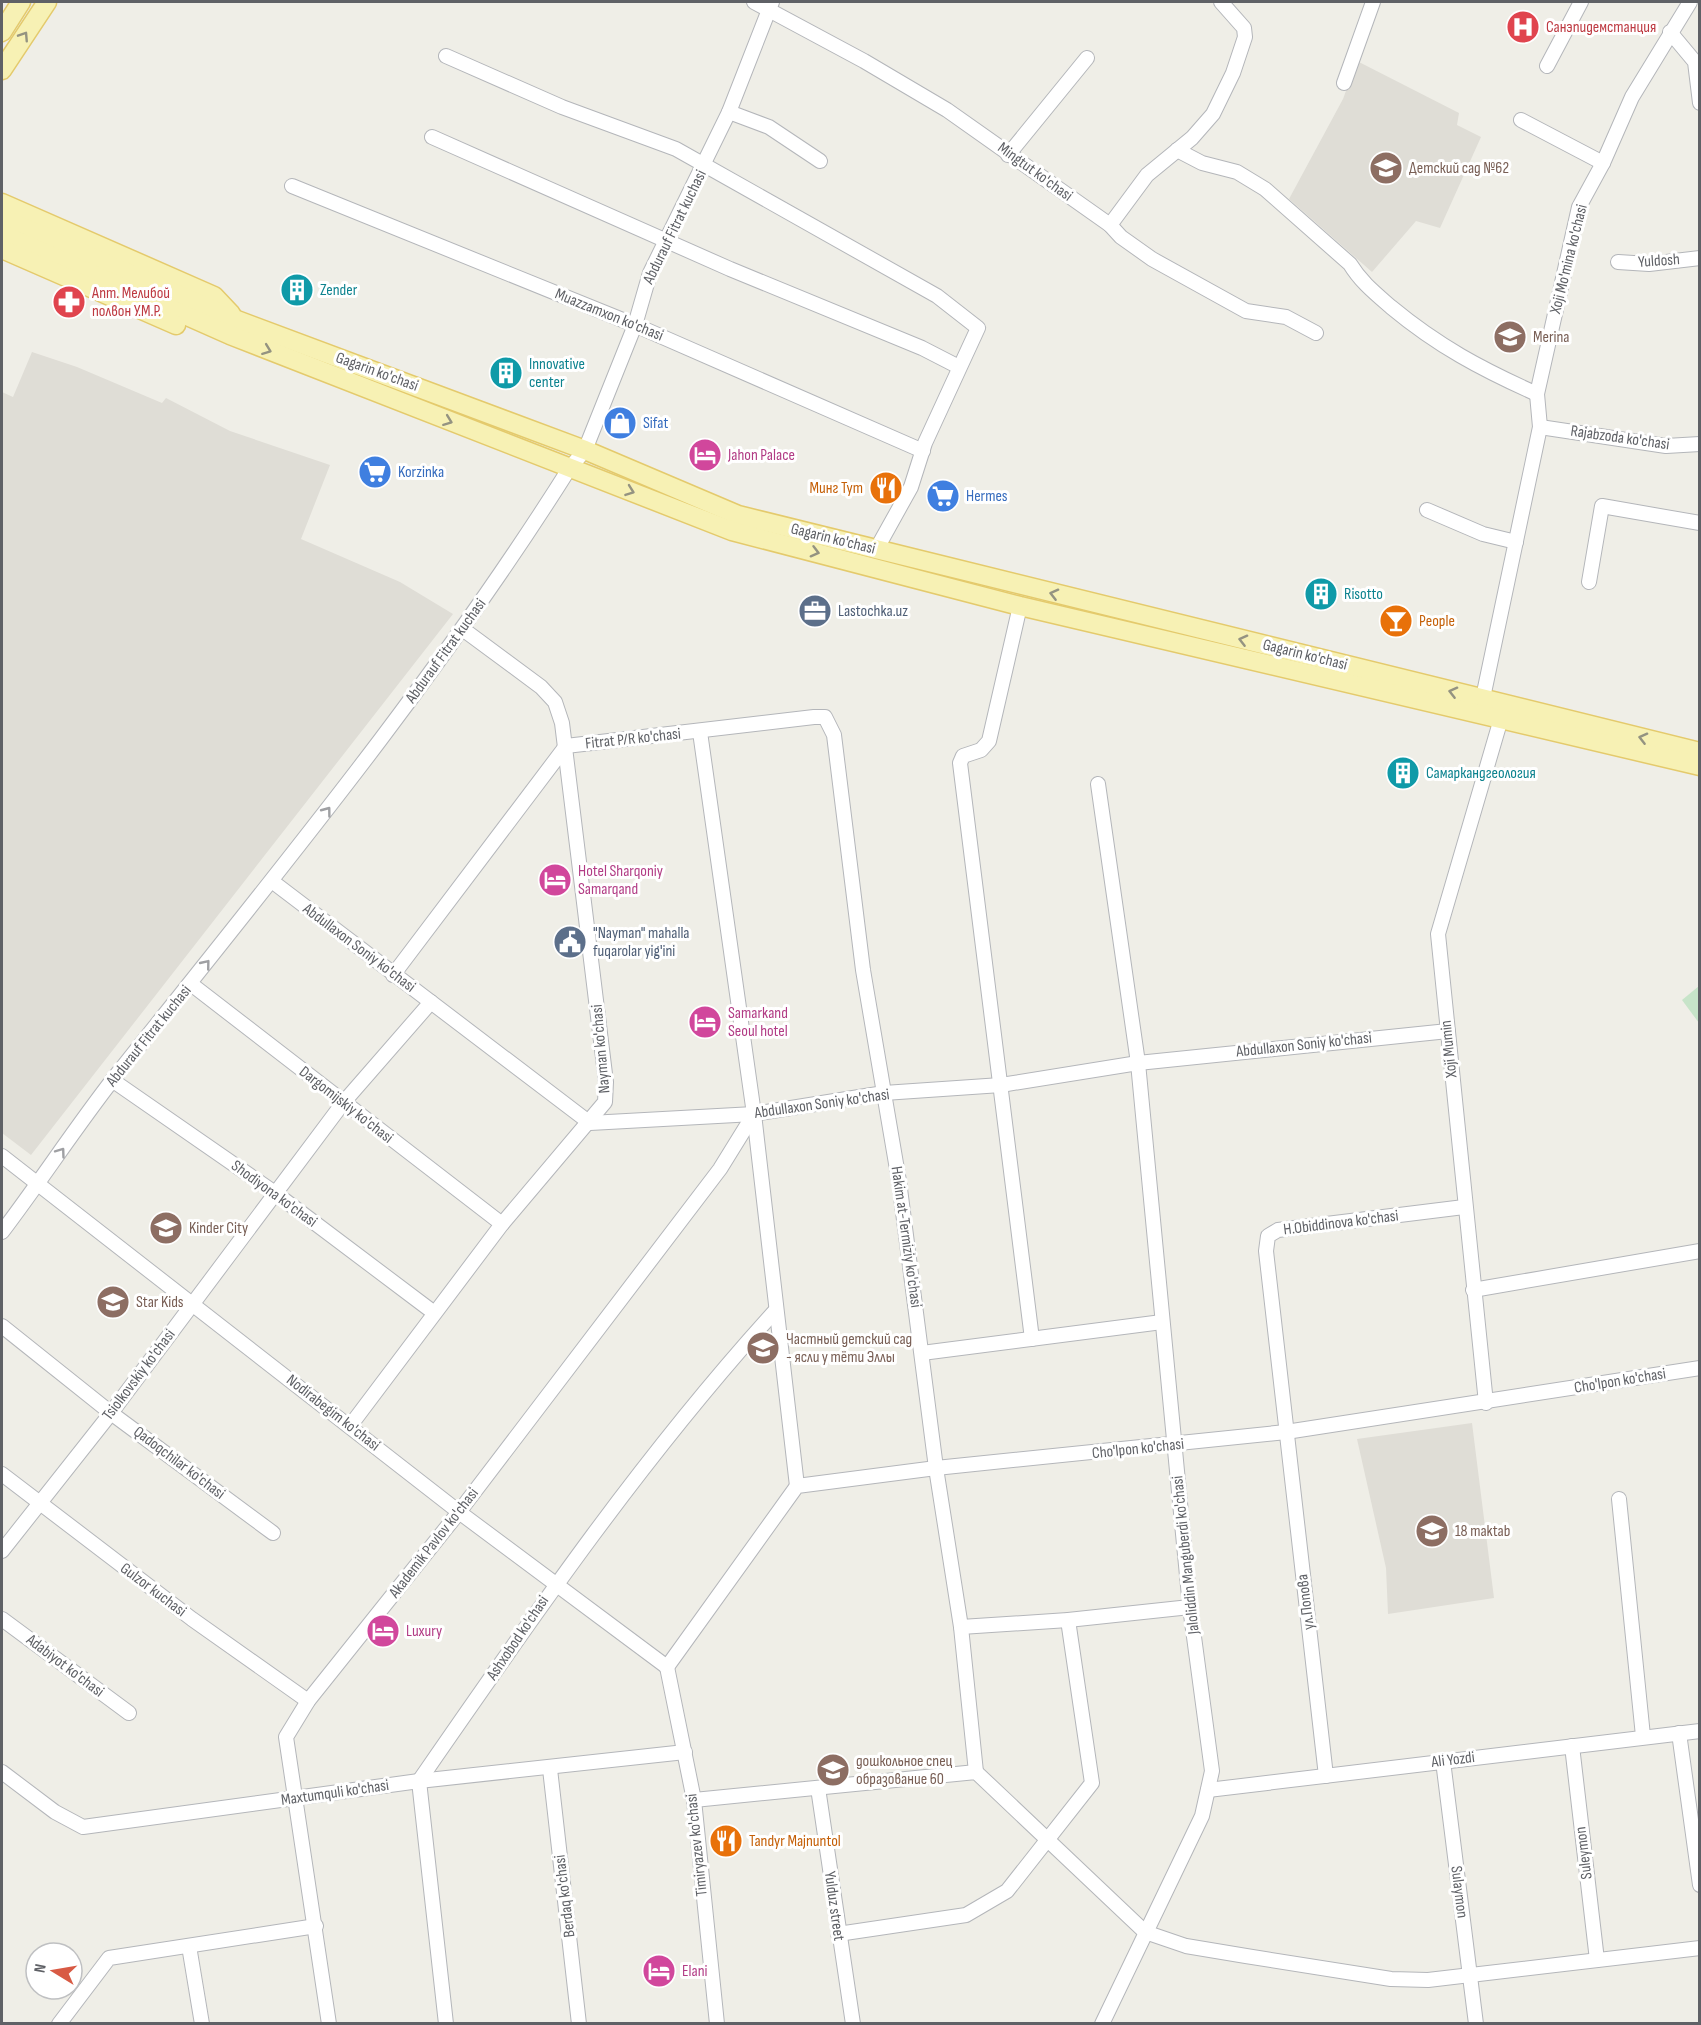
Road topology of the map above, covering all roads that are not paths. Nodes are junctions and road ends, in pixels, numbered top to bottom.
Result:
1 (21, 2) edge
2 (47, 2) edge
3 (754, 2) edge
4 (1221, 2) edge
5 (1373, 2) edge
6 (1581, 2) edge
7 (1690, 2) edge
8 (769, 6) edge
9 (2, 32) edge
10 (1670, 32) junction
11 (446, 56) dead end
12 (1087, 58) dead end
13 (1547, 66) dead end
14 (2, 70) edge
15 (1344, 83) dead end
16 (1700, 103) edge
17 (729, 112) junction
18 (1521, 120) dead end
19 (432, 137) dead end
20 (1177, 150) junction
21 (1008, 155) junction
22 (820, 161) dead end
23 (1603, 163) junction
24 (705, 164) junction
25 (292, 186) dead end
26 (2, 203) edge
27 (2, 218) edge
28 (1110, 225) junction
29 (2, 234) edge
30 (666, 239) junction
31 (2, 249) edge
32 (1700, 258) edge
33 (1618, 262) dead end
34 (635, 325) junction
35 (233, 328) junction
36 (1316, 333) dead end
37 (958, 367) junction
38 (1537, 394) junction
39 (1540, 427) junction
40 (1700, 444) edge
41 (585, 450) junction
42 (923, 451) junction
43 (569, 469) junction
44 (1427, 510) dead end
45 (1700, 523) edge
46 (1516, 542) junction
47 (876, 550) junction
48 (1589, 582) dead end
49 (1020, 606) junction
50 (464, 630) junction
51 (1481, 707) junction
52 (1503, 712) junction
53 (814, 717) joint
54 (700, 732) junction
55 (566, 746) junction
56 (1700, 752) edge
57 (1700, 766) edge
58 (1098, 784) dead end
59 (273, 882) junction
60 (393, 975) junction
61 (191, 984) junction
62 (431, 1002) junction
63 (1448, 1031) junction
64 (1138, 1063) junction
65 (112, 1080) junction
66 (1001, 1085) junction
67 (884, 1094) junction
68 (343, 1103) junction
69 (754, 1114) junction
70 (590, 1123) junction
71 (2, 1156) edge
72 (38, 1185) junction
73 (275, 1193) junction
74 (1464, 1207) junction
75 (502, 1224) junction
76 (2, 1232) edge
77 (1700, 1251) edge
78 (1473, 1290) junction
79 (192, 1304) junction
80 (776, 1310) junction
81 (433, 1312) junction
82 (1162, 1322) junction
83 (2, 1326) edge
84 (1032, 1339) junction
85 (922, 1353) junction
86 (1700, 1368) edge
87 (1486, 1403) junction
88 (111, 1413) junction
89 (350, 1426) junction
90 (1286, 1430) junction
91 (1175, 1445) junction
92 (936, 1468) junction
93 (2, 1474) edge
94 (797, 1486) junction
95 (1619, 1499) dead end
96 (39, 1504) junction
97 (459, 1512) junction
98 (273, 1533) dead end
99 (2, 1551) edge
100 (554, 1584) junction
101 (1190, 1607) junction
102 (2, 1618) edge
103 (1068, 1620) junction
104 (961, 1627) junction
105 (667, 1667) junction
106 (308, 1701) junction
107 (129, 1713) dead end
108 (1700, 1731) edge
109 (1679, 1733) junction
110 (1643, 1736) junction
111 (1572, 1746) junction
112 (685, 1752) junction
113 (1443, 1761) junction
114 (550, 1768) junction
115 (2, 1772) edge
116 (976, 1772) junction
117 (1326, 1776) junction
118 (419, 1781) junction
119 (818, 1788) junction
120 (1208, 1790) junction
121 (294, 1799) junction
122 (694, 1800) junction
123 (1046, 1839) junction
124 (1700, 1885) edge
125 (316, 1926) junction
126 (1145, 1932) junction
127 (838, 1934) junction
128 (189, 1946) junction
129 (1700, 1948) edge
130 (1597, 1960) junction
131 (1469, 1974) junction
132 (59, 2024) edge
133 (201, 2024) edge
134 (329, 2024) edge
135 (446, 2024) edge
136 (579, 2024) edge
137 (717, 2024) edge
138 (853, 2024) edge
139 (1102, 2024) edge
140 (1476, 2024) edge

1 - 9 main road
14 -> 2 main road
3 - 8 street, Mingtut ko'chasi
4 - 20 street
5 - 15 street
6 - 13 street
7 - 10 street, Xoji Mo'mina ko'chasi
8 - 17 street, Abdurauf Fitrat kuchasi
8 - 21 street, Mingtut ko'chasi
10 - 16 street
10 - 23 street, Xoji Mo'mina ko'chasi
11 - 24 street
12 - 21 street
17 - 22 street
17 - 24 street, Abdurauf Fitrat kuchasi
18 - 23 street
19 - 30 street
20 - 28 street
20 - 38 street
21 - 28 street, Mingtut ko'chasi
23 - 38 street, Xoji Mo'mina ko'chasi
24 - 30 street, Abdurauf Fitrat kuchasi
24 - 37 street
25 - 34 street, Muazzamxon ko'chasi
26 - 35 main road
27 - 35 main road, Gagarin ko'chasi
28 - 36 street, Mingtut ko'chasi
29 - 35 main road, Gagarin ko'chasi
30 - 34 street, Abdurauf Fitrat kuchasi
30 - 37 street
31 - 35 main road
32 - 33 street, Yuldosh
34 - 41 street, Abdurauf Fitrat kuchasi
34 - 42 street, Muazzamxon ko'chasi
35 - 41 main road, Gagarin ko'chasi
35 -> 43 main road, Gagarin ko'chasi
37 - 42 street
38 - 39 street, Xoji Mo'mina ko'chasi
39 - 40 street, Rajabzoda ko'chasi
39 - 46 street, Xoji Mo'mina ko'chasi
41 - 43 street, Abdurauf Fitrat kuchasi
41 - 47 main road, Gagarin ko'chasi
42 - 47 street
43 -> 49 main road, Gagarin ko'chasi
43 - 50 street, Abdurauf Fitrat kuchasi
44 - 46 street
45 - 48 street
46 - 51 street, Xoji Mo'mina ko'chasi
51 -> 47 main road, Gagarin ko'chasi
49 - 51 main road, Gagarin ko'chasi
49 - 66 street
50 - 55 street, Nayman ko'chasi
59 -> 50 street, Abdurauf Fitrat kuchasi
51 - 52 main road, Gagarin ko'chasi
56 -> 52 main road, Gagarin ko'chasi
52 - 57 main road, Gagarin ko'chasi
52 - 63 street, Xoji Mumin
53 - 54 street, Fitrat P/R ko'chasi
53 - 67 street, Hakim at-Termiziy ko'chasi
54 - 55 street, Fitrat P/R ko'chasi
54 - 69 street
55 - 60 street
55 - 70 street, Nayman ko'chasi
58 - 64 street, Jaloliddin Manguberdi ko'chasi
59 - 60 street, Abdullaxon Soniy ko'chasi
61 -> 59 street, Abdurauf Fitrat kuchasi
60 - 62 street, Abdullaxon Soniy ko'chasi
61 - 65 street, Abdurauf Fitrat kuchasi
61 - 68 street, Dargomijskiy ko'chasi
62 - 68 street, Tsiolkovskiy ko'chasi
62 - 70 street, Abdullaxon Soniy ko'chasi
63 - 64 street, Abdullaxon Soniy ko'chasi
63 - 74 street, Xoji Mumin
64 - 66 street, Abdullaxon Soniy ko'chasi
64 - 82 street, Jaloliddin Manguberdi ko'chasi
72 -> 65 street, Abdurauf Fitrat kuchasi
65 - 73 street, Shodiyona ko'chasi
66 - 67 street, Abdullaxon Soniy ko'chasi
66 - 84 street
67 - 69 street, Abdullaxon Soniy ko'chasi
67 - 85 street, Hakim at-Termiziy ko'chasi
68 - 73 street, Tsiolkovskiy ko'chasi
68 - 75 street, Dargomijskiy ko'chasi
69 - 70 street, Abdullaxon Soniy ko'chasi
69 - 80 street
69 - 97 street, Akademik Pavlov ko'chasi
70 - 75 street, Nayman ko'chasi
71 - 72 street, Nodirabegim ko'chasi
72 - 76 street, Abdurauf Fitrat kuchasi
72 - 79 street, Nodirabegim ko'chasi
73 - 79 street, Tsiolkovskiy ko'chasi
73 - 81 street, Shodiyona ko'chasi
74 - 78 street, Xoji Mumin
74 - 90 street, H.Obiddinova ko'chasi
75 - 81 street, Nayman ko'chasi
77 - 78 street
78 - 87 street, Xoji Mumin
79 - 88 street, Tsiolkovskiy ko'chasi
79 - 89 street, Nodirabegim ko'chasi
80 - 94 street
80 - 100 street, Ashxobod ko'chasi
81 - 89 street, Nayman ko'chasi
82 - 84 street
82 - 91 street, Jaloliddin Manguberdi ko'chasi
83 - 88 street, Qadoqchilar ko'chasi
84 - 85 street
85 - 92 street, Hakim at-Termiziy ko'chasi
86 - 87 street, Cho'lpon ko'chasi
87 - 90 street, Cho'lpon ko'chasi
88 - 96 street, Tsiolkovskiy ko'chasi
88 - 98 street, Qadoqchilar ko'chasi
89 - 97 street, Nodirabegim ko'chasi
90 - 91 street, Cho'lpon ko'chasi
90 - 117 street, ул.Попова
91 - 92 street, Cho'lpon ko'chasi
91 - 101 street, Jaloliddin Manguberdi ko'chasi
92 - 94 street, Cho'lpon ko'chasi
92 - 104 street, Hakim at-Termiziy ko'chasi
93 - 96 street, Gulzor kuchasi
94 - 105 street
95 - 110 street
96 - 99 street, Tsiolkovskiy ko'chasi
96 - 106 street, Gulzor kuchasi
97 - 100 street, Nodirabegim ko'chasi
97 - 106 street, Akademik Pavlov ko'chasi
100 - 105 street, Nodirabegim ko'chasi
100 - 118 street, Ashxobod ko'chasi
101 - 103 street
101 - 120 street, Jaloliddin Manguberdi ko'chasi
102 - 107 street, Adabiyot ko'chasi
103 - 104 street
103 - 123 street
104 - 116 street, Hakim at-Termiziy ko'chasi
105 - 112 street, Timiryazev ko'chasi
106 - 121 street, Akademik Pavlov ko'chasi
108 - 109 street, Ali Yozdi
109 - 110 street, Ali Yozdi
109 - 124 street
110 - 111 street, Ali Yozdi
111 - 113 street, Ali Yozdi
111 - 130 street, Suleymon
112 - 114 street, Maxtumquli ko'chasi
112 - 122 street, Timiryazev ko'chasi
113 - 117 street, Ali Yozdi
113 - 131 street, Sulaymon
114 - 118 street, Maxtumquli ko'chasi
114 - 136 street, Berdaq ko'chasi
115 - 121 street, Maxtumquli ko'chasi
116 - 119 street
116 - 123 street
117 - 120 street, Ali Yozdi
118 - 121 street, Maxtumquli ko'chasi
118 - 135 street
119 - 122 street
119 - 127 street, Yulduz street
120 - 126 street, Jaloliddin Manguberdi ko'chasi
121 - 125 street, Akademik Pavlov ko'chasi
122 - 137 street, Timiryazev ko'chasi
123 - 126 street
123 - 127 street
125 - 128 street
125 - 134 street, Akademik Pavlov ko'chasi
126 - 131 street
126 - 139 street, Jaloliddin Manguberdi ko'chasi
127 - 138 street, Yulduz street
128 - 132 street
128 - 133 street
129 - 130 street
130 - 131 street
131 - 140 street, Sulaymon

